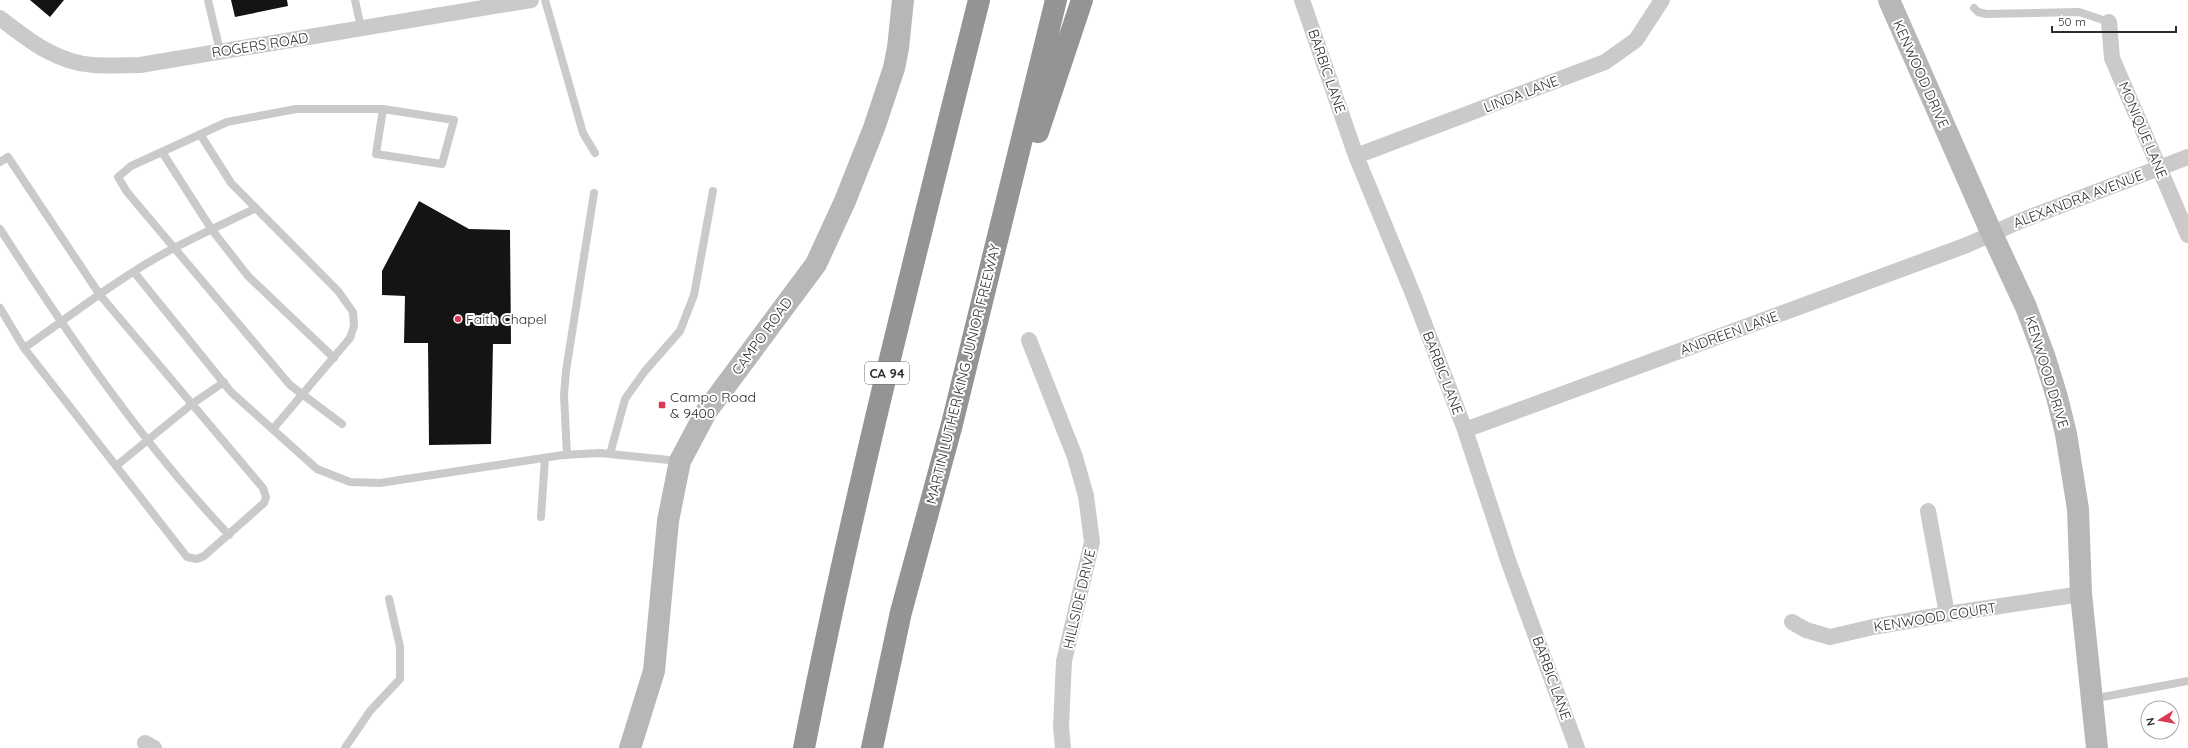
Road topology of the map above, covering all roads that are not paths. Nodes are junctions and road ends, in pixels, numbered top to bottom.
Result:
1 (208, 0) edge
2 (355, 0) edge
3 (531, 0) edge
4 (545, 0) edge
5 (903, 0) edge
6 (979, 0) edge
7 (1056, 0) edge
8 (1082, 0) edge
9 (1302, 0) edge
10 (1662, 0) edge
11 (1889, 0) edge
12 (1974, 8) dead end
13 (0, 18) edge
14 (2109, 22) joint
15 (361, 28) junction
16 (220, 51) junction
17 (382, 109) junction
18 (200, 134) junction
19 (162, 152) junction
20 (594, 153) dead end
21 (1356, 156) junction
22 (2188, 157) edge
23 (0, 162) edge
24 (2159, 169) junction
25 (713, 191) dead end
26 (594, 193) dead end
27 (256, 208) junction
28 (0, 229) edge
29 (212, 230) junction
30 (1992, 234) junction
31 (2188, 235) edge
32 (174, 248) junction
33 (990, 263) junction
34 (134, 272) junction
35 (100, 295) junction
36 (0, 308) edge
37 (60, 323) junction
38 (1029, 340) dead end
39 (24, 348) junction
40 (334, 358) junction
41 (224, 382) junction
42 (303, 394) junction
43 (192, 404) junction
44 (342, 424) dead end
45 (273, 429) junction
46 (1465, 430) junction
47 (148, 440) junction
48 (610, 454) junction
49 (567, 455) junction
50 (546, 458) junction
51 (680, 461) junction
52 (116, 466) junction
53 (1928, 511) dead end
54 (541, 517) dead end
55 (228, 535) junction
56 (2082, 594) junction
57 (389, 599) dead end
58 (1946, 614) junction
59 (1792, 622) dead end
60 (2188, 681) edge
61 (2092, 700) junction
62 (345, 748) edge
63 (630, 748) edge
64 (804, 748) edge
65 (872, 748) edge
66 (1063, 748) edge
67 (1577, 748) edge
68 (2097, 748) edge

1 - 16 lane
2 - 15 lane
3 - 15 street, ROGERS ROAD
4 - 20 lane
5 - 51 main road, CAMPO ROAD
6 - 64 highway, CA 94
7 - 33 highway, MARTIN LUTHER KING JUNIOR FREEWAY
8 - 33 highway
9 - 21 street, BARBIC LANE
10 - 21 street, LINDA LANE
11 - 30 main road, KENWOOD DRIVE
12 - 14 lane
13 - 16 street, ROGERS ROAD
14 - 24 street, MONIQUE LANE
15 - 16 street, ROGERS ROAD
17 - 17 lane
17 - 18 lane
18 - 19 lane
18 - 27 lane
19 - 29 lane
19 - 32 lane
21 - 46 street, BARBIC LANE
22 - 24 street, ALEXANDRA AVENUE
23 - 35 lane
24 - 30 street, ALEXANDRA AVENUE
24 - 31 street, MONIQUE LANE
25 - 48 lane
26 - 49 lane
27 - 29 lane
27 - 40 lane
28 - 37 lane
29 - 32 lane
29 - 40 lane
30 - 46 street, ANDREEN LANE
30 - 56 main road, KENWOOD DRIVE
32 - 34 lane
32 - 42 lane
33 - 65 highway, MARTIN LUTHER KING JUNIOR FREEWAY
34 - 35 lane
34 - 41 lane
35 - 37 lane
35 - 43 lane
36 - 39 lane
37 - 39 lane
37 - 47 lane
38 - 66 street, HILLSIDE DRIVE
39 - 52 lane
40 - 42 lane
41 - 43 lane
41 - 45 lane
42 - 44 lane
42 - 45 lane
43 - 47 lane
43 - 55 lane
45 - 50 lane
46 - 67 street, BARBIC LANE
47 - 52 lane
47 - 55 lane
48 - 49 lane
48 - 51 lane
49 - 50 lane
50 - 54 lane
51 - 63 main road, CAMPO ROAD
52 - 55 lane
53 - 58 street
56 - 58 street, KENWOOD COURT
56 - 61 main road, KENWOOD DRIVE
57 - 62 lane
58 - 59 street, KENWOOD COURT
60 - 61 lane
61 - 68 main road, KENWOOD DRIVE

